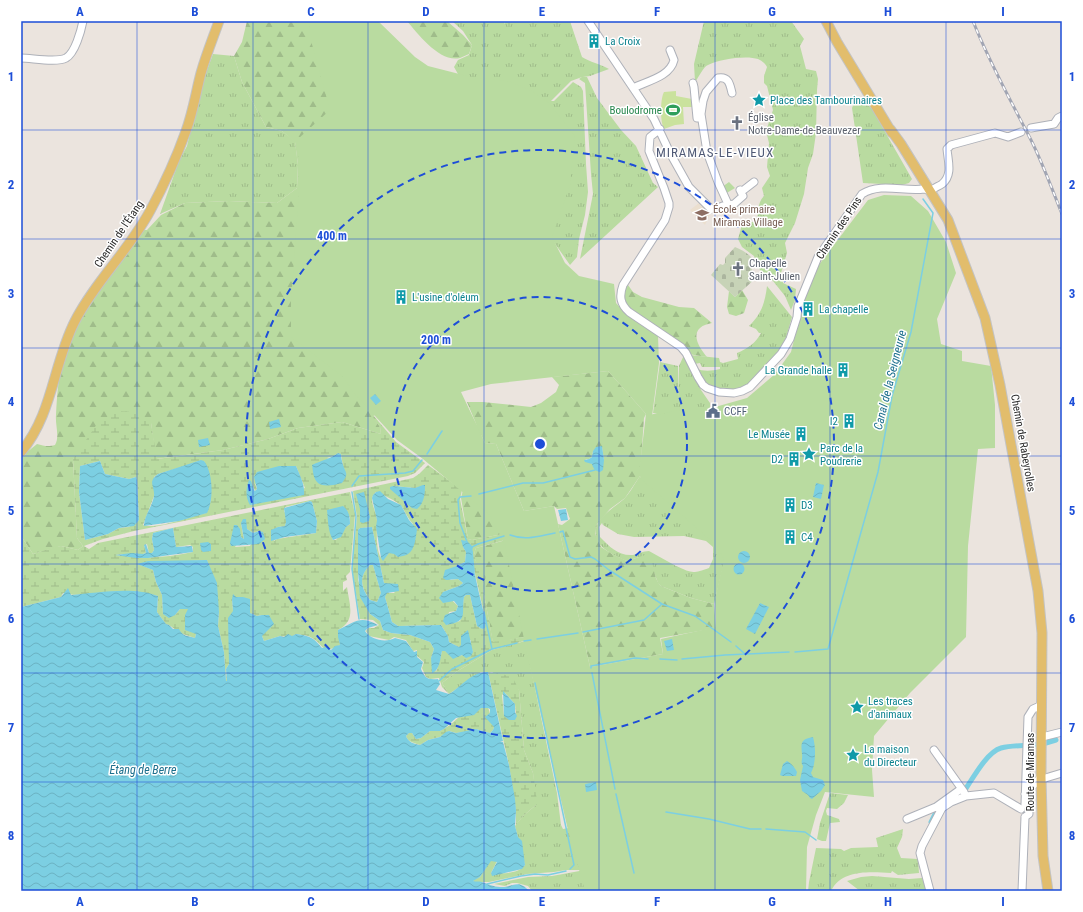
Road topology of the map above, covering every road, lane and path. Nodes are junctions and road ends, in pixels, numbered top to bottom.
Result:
1 (83, 21) edge
2 (219, 21) edge
3 (588, 21) edge
4 (826, 21) edge
5 (670, 50) dead end
6 (21, 58) edge
7 (693, 83) dead end
8 (633, 88) junction
9 (732, 94) dead end
10 (1062, 116) edge
11 (1031, 128) dead end
12 (660, 129) junction
13 (890, 129) junction
14 (703, 130) junction
15 (1021, 132) dead end
16 (754, 182) dead end
17 (927, 191) junction
18 (720, 207) junction
19 (957, 242) junction
20 (21, 452) edge
21 (1043, 653) joint
22 (1042, 705) junction
23 (1062, 732) edge
24 (1042, 736) junction
25 (934, 750) dead end
26 (1062, 773) edge
27 (1041, 778) junction
28 (961, 789) junction
29 (1025, 794) junction
30 (966, 796) junction
31 (1023, 807) junction
32 (907, 819) dead end
33 (930, 891) edge
34 (1022, 891) edge
35 (1048, 891) edge

1 - 6 street
2 - 20 main road, Chemin de l’Étang
3 - 8 street
4 - 13 main road, Chemin de Rabeyrolles
5 - 8 street
7 - 14 street
8 - 12 street
9 - 14 street
10 - 11 street
12 - 17 street, Chemin des Pins
12 - 18 street
13 - 17 main road, Chemin de Rabeyrolles
13 - 17 main road, Chemin de Rabeyrolles
14 - 18 street
15 - 17 street
16 - 18 street
17 - 19 main road, Chemin de Rabeyrolles
17 - 19 main road, Chemin de Rabeyrolles
19 - 21 main road, Chemin de Rabeyrolles
21 - 22 main road, Route de Miramas
22 - 24 main road, Route de Miramas
22 - 29 street
23 - 24 street
24 - 27 main road, Route de Miramas
25 - 28 street
26 - 27 street
27 - 29 street
27 - 35 main road, Route de Miramas
28 - 30 street
28 - 32 street
29 - 31 street
30 - 31 street
30 - 33 street
31 - 34 street

